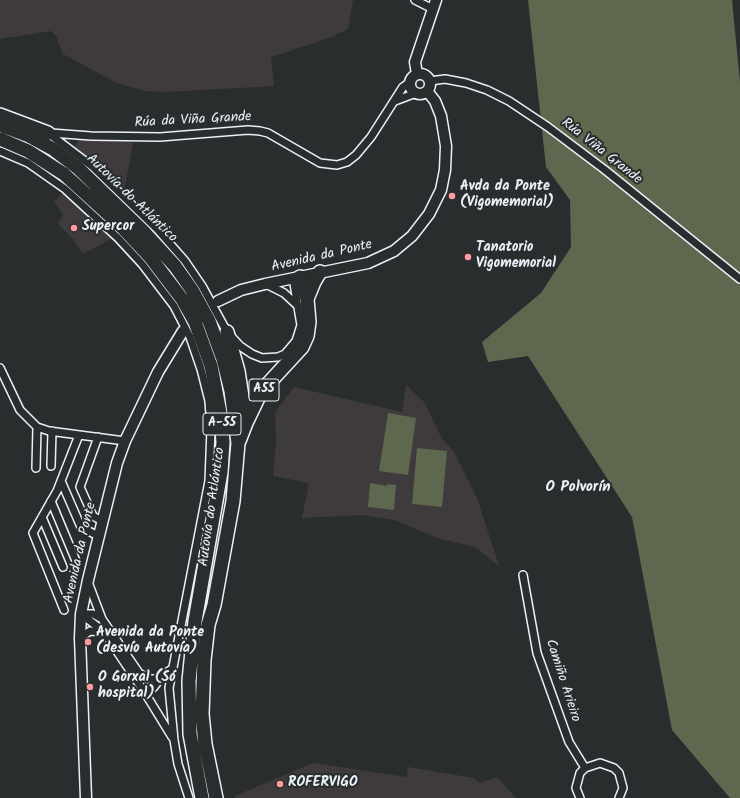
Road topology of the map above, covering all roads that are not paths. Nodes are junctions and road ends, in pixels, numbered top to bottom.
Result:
1 (416, 0) edge
2 (434, 4) edge
3 (417, 74) junction
4 (410, 82) junction
5 (428, 86) junction
6 (416, 92) junction
7 (395, 101) junction
8 (0, 115) edge
9 (0, 125) edge
10 (48, 133) junction
11 (73, 135) junction
12 (0, 139) edge
13 (68, 146) junction
14 (0, 150) edge
15 (320, 272) junction
16 (297, 278) junction
17 (740, 279) edge
18 (265, 284) junction
19 (218, 301) dead end
20 (303, 303) junction
21 (182, 331) dead end
22 (227, 332) junction
23 (0, 368) edge
24 (246, 423) junction
25 (37, 427) junction
26 (52, 431) junction
27 (79, 435) junction
28 (98, 437) junction
29 (125, 442) junction
30 (238, 443) junction
31 (51, 466) dead end
32 (36, 468) dead end
33 (60, 481) junction
34 (51, 501) junction
35 (42, 517) junction
36 (102, 521) junction
37 (98, 536) junction
38 (76, 561) dead end
39 (63, 567) dead end
40 (522, 575) dead end
41 (88, 580) junction
42 (64, 610) dead end
43 (81, 614) junction
44 (102, 619) junction
45 (104, 632) junction
46 (80, 638) junction
47 (172, 669) junction
48 (157, 679) junction
49 (145, 693) junction
50 (174, 740) junction
51 (585, 768) junction
52 (86, 798) edge
53 (190, 798) edge
54 (202, 798) edge
55 (216, 798) edge
56 (580, 798) edge
57 (619, 798) edge

1 - 2 street
2 - 3 street
3 - 4 street
3 - 5 street
4 - 6 street
4 - 7 street, Rúa da Viña Grande
5 - 6 street
5 - 15 street, Avenida da Ponte
5 - 17 street, Rúa Viña Grande
6 - 7 street
7 - 11 street, Rúa da Viña Grande
8 - 10 highway
9 - 30 highway, Autovía do Atlántico / A-55
10 - 11 street, Rúa da Viña Grande
10 - 13 street
11 - 13 street
12 - 54 highway, Autovía do Atlántico / A-55
13 - 22 street
14 - 47 street
15 - 16 street, Avenida da Ponte
15 - 20 highway
16 - 18 street, Avenida da Ponte
16 - 20 highway, A55
18 - 19 street, Avenida da Ponte
18 - 20 street
20 - 22 street
20 - 24 highway, A55
21 - 29 street, Avenida da Ponte
22 - 24 highway
23 - 25 street
24 - 30 highway, A55
25 - 26 street
25 - 32 street
26 - 27 street
26 - 31 street
27 - 28 street
27 - 33 street
28 - 29 street
28 - 36 street
29 - 36 street, Avenida da Ponte
30 - 55 highway, Autovía do Atlántico / A-55
33 - 34 street
33 - 37 street
34 - 35 street
34 - 38 street
35 - 39 street
35 - 42 street
36 - 37 street, Avenida da Ponte
37 - 41 street, Avenida da Ponte
40 - 51 street, Camiño Arieiro
41 - 43 street, Avenida da Ponte
41 - 44 street
43 - 44 street
43 - 45 street
43 - 46 street, Avenida da Ponte
44 - 48 street
45 - 46 street
45 - 49 street
46 - 52 street, Avenida da Ponte
47 - 48 street
47 - 50 street
48 - 49 street
49 - 50 street
50 - 53 street
51 - 56 street
51 - 57 street

